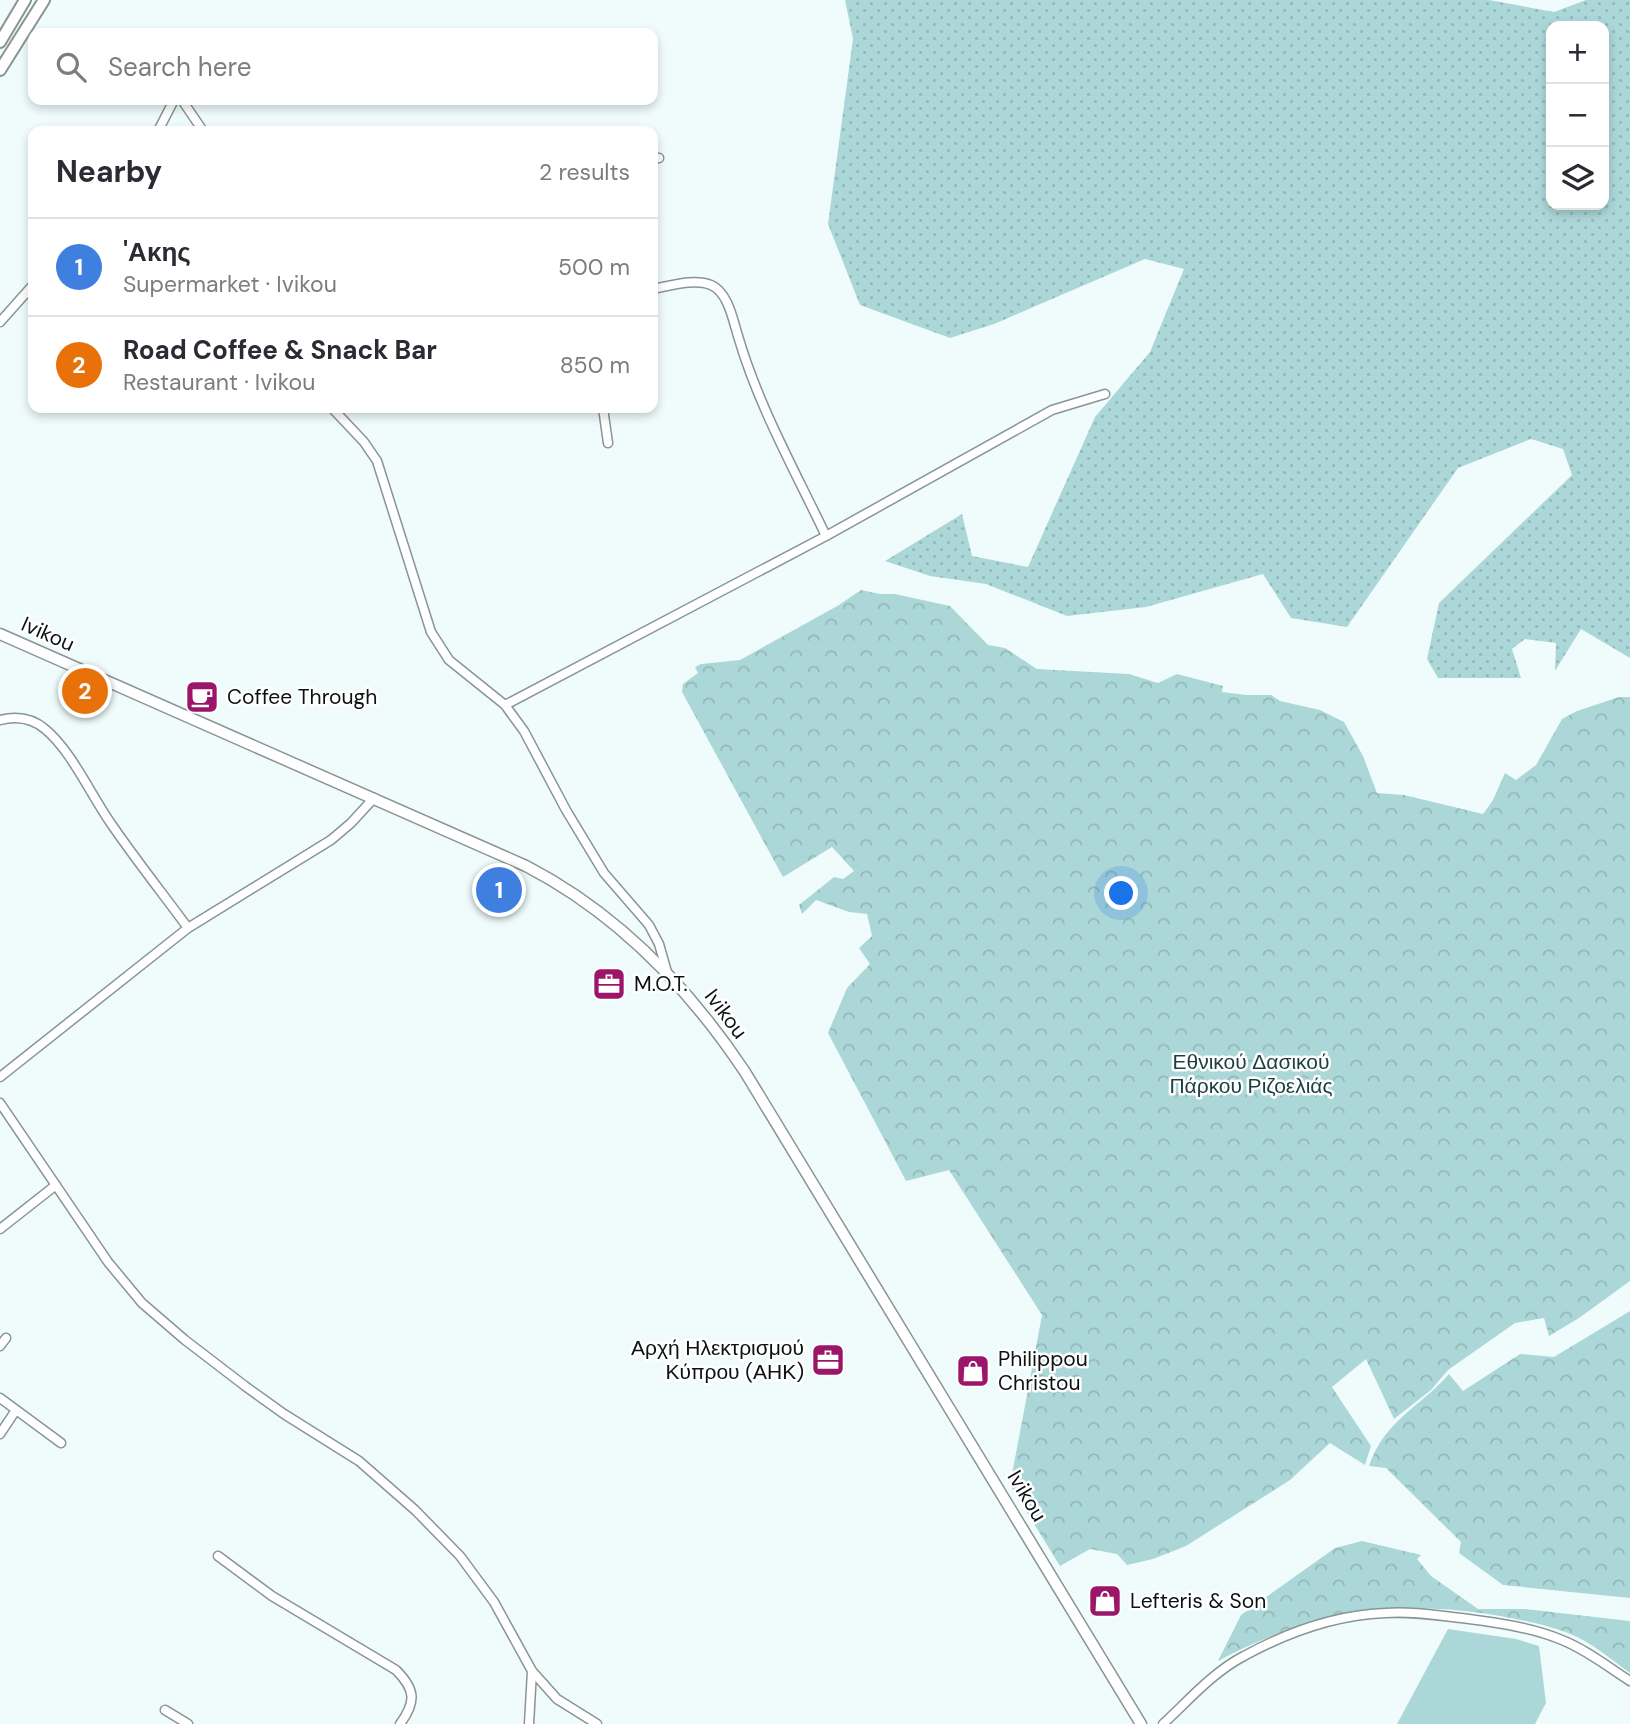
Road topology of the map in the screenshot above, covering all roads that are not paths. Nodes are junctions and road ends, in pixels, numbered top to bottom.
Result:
1 (25, 0) edge
2 (44, 0) edge
3 (0, 42) edge
4 (0, 70) edge
5 (171, 105) edge
6 (186, 105) edge
7 (161, 126) edge
8 (200, 126) edge
9 (658, 288) edge
10 (28, 291) edge
11 (0, 322) edge
12 (1105, 394) dead end
13 (337, 413) edge
14 (604, 413) edge
15 (608, 443) dead end
16 (826, 536) junction
17 (0, 634) edge
18 (505, 705) junction
19 (0, 720) edge
20 (374, 798) junction
21 (188, 928) junction
22 (667, 972) junction
23 (0, 1077) edge
24 (0, 1103) edge
25 (55, 1185) junction
26 (0, 1229) edge
27 (6, 1338) dead end
28 (0, 1346) edge
29 (0, 1398) edge
30 (16, 1410) junction
31 (0, 1434) edge
32 (61, 1443) dead end
33 (218, 1556) dead end
34 (532, 1671) junction
35 (1630, 1681) edge
36 (165, 1710) dead end
37 (188, 1724) edge
38 (400, 1724) edge
39 (530, 1724) edge
40 (597, 1724) edge
41 (1141, 1724) edge
42 (1163, 1724) edge

1 - 3 main road
2 - 4 main road
5 - 7 street
6 - 8 street
9 - 16 street
10 - 11 street
12 - 16 street
13 - 18 street
14 - 15 street
16 - 18 street
17 - 20 street, Ivikou
18 - 22 street
19 - 21 street
20 - 21 street
20 - 22 street, Ivikou
21 - 23 street
22 - 41 street, Ivikou
24 - 25 street
25 - 26 street
25 - 34 street
27 - 28 street
29 - 30 street
30 - 31 street
30 - 32 street
33 - 38 street
34 - 39 street
34 - 40 street
35 - 42 street
36 - 37 street

